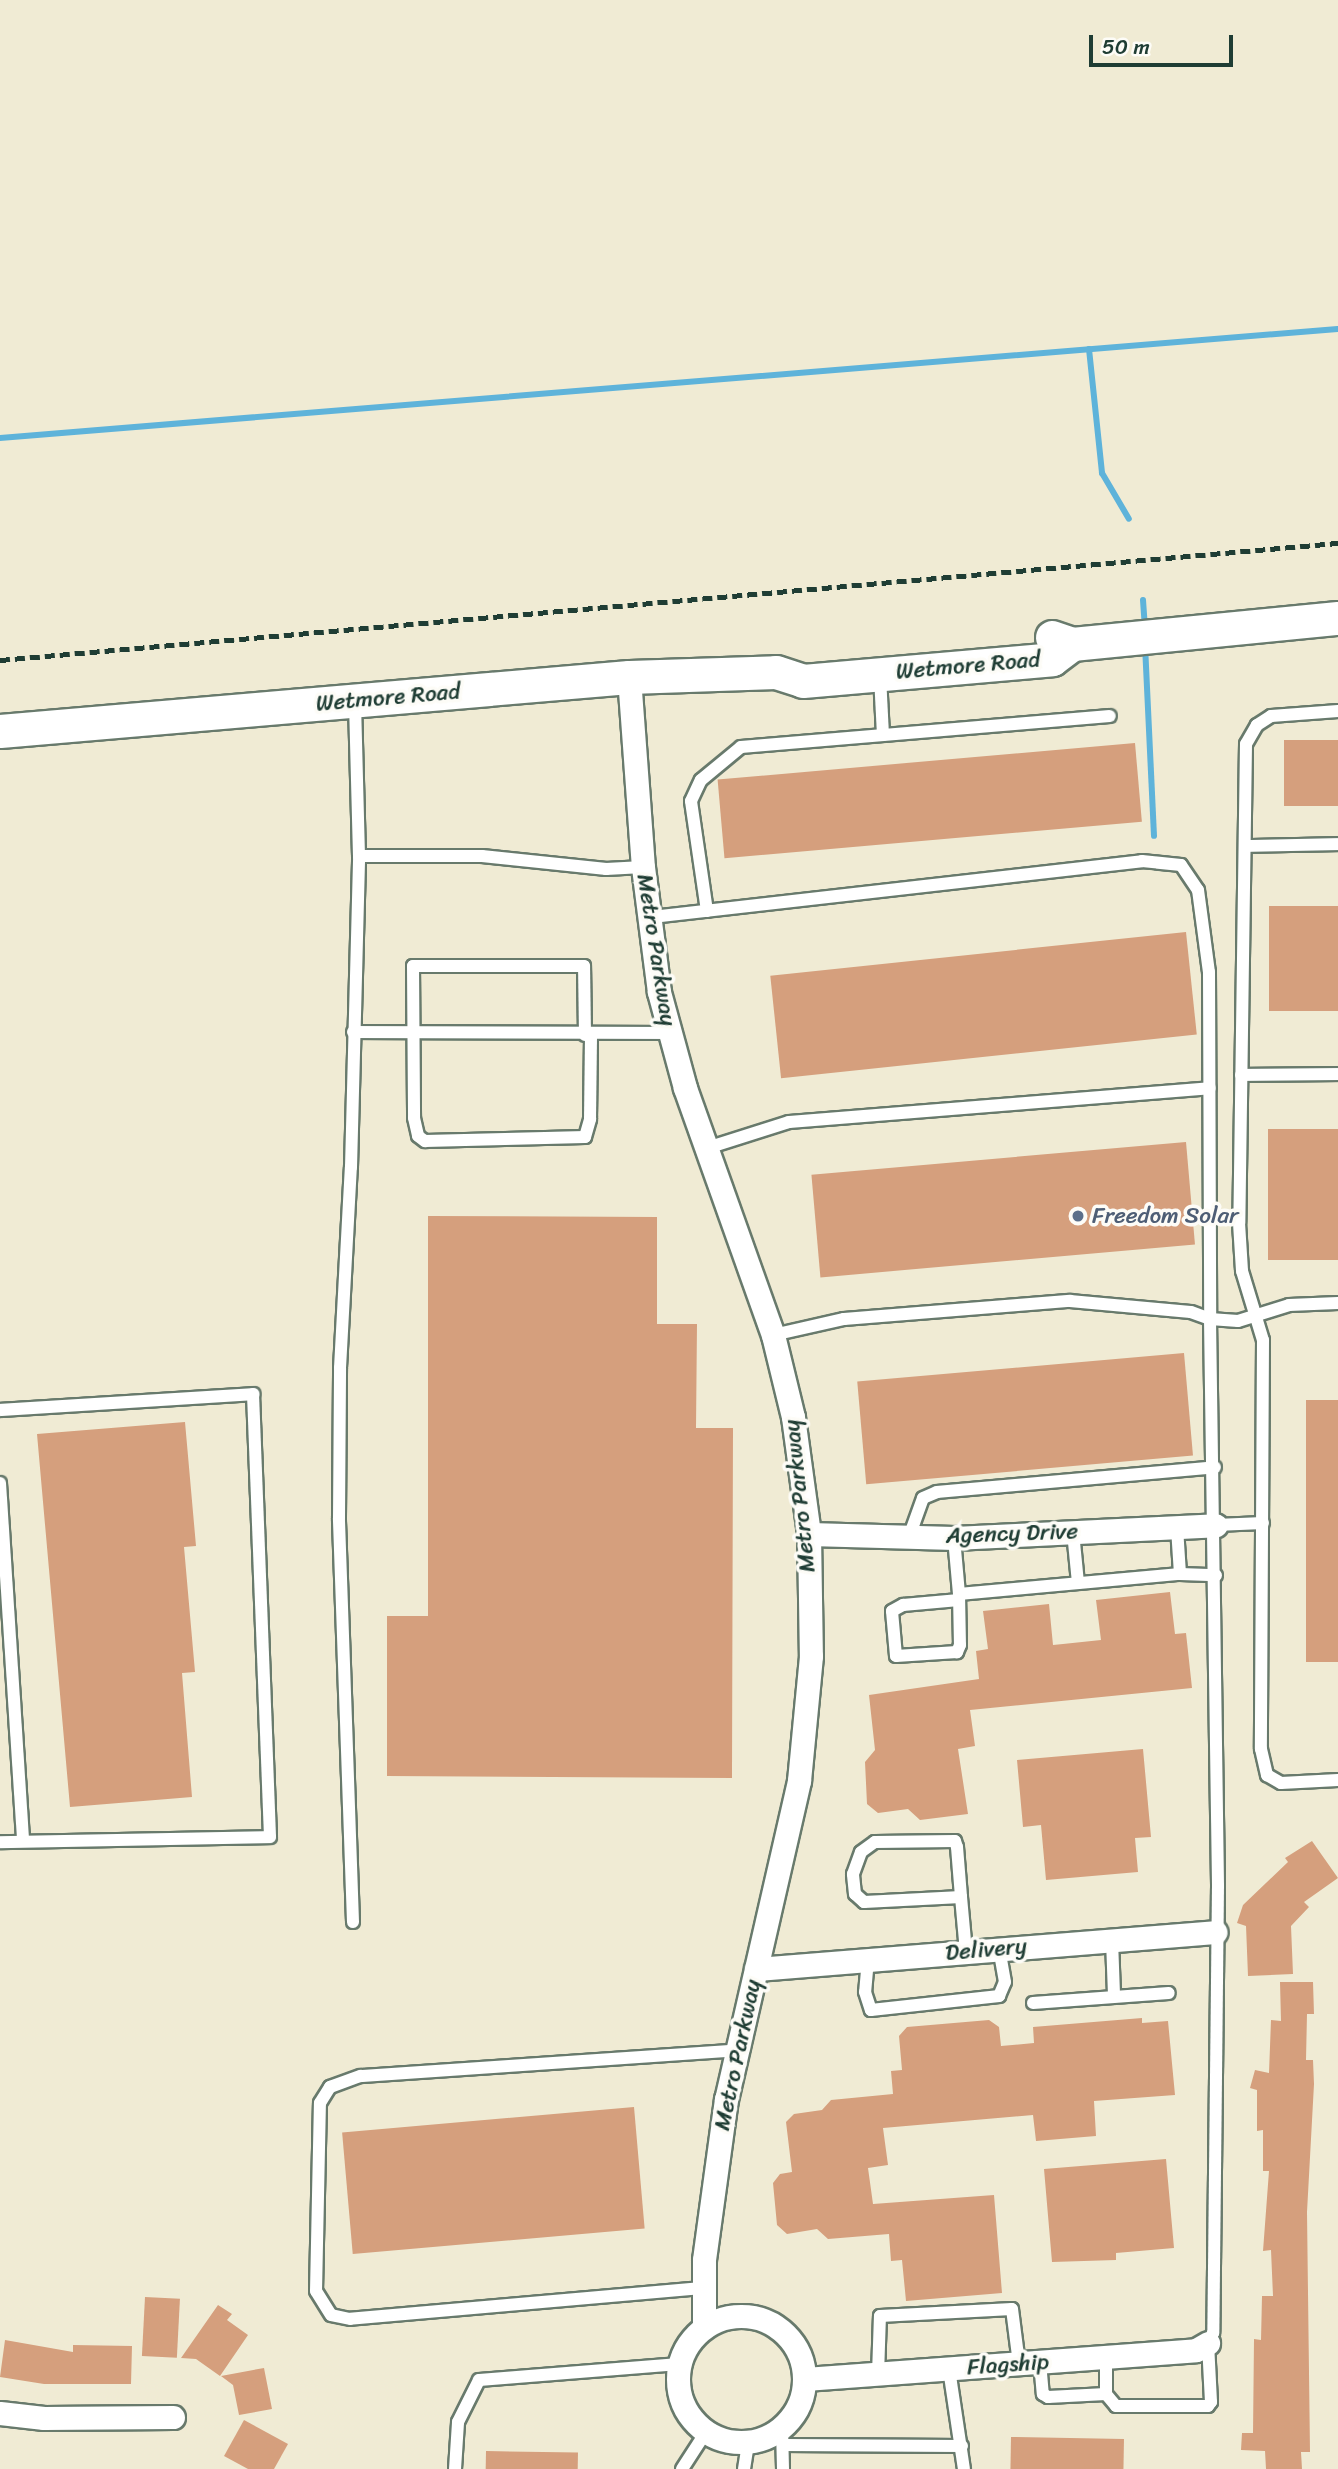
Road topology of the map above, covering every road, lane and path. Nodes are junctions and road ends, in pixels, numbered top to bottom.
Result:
1 (1338, 618) edge
2 (1072, 643) junction
3 (776, 672) junction
4 (880, 674) junction
5 (629, 677) junction
6 (355, 701) junction
7 (1338, 711) edge
8 (1110, 716) dead end
9 (0, 731) edge
10 (883, 735) junction
11 (1338, 844) edge
12 (1246, 846) junction
13 (359, 856) junction
14 (643, 867) junction
15 (707, 911) junction
16 (652, 917) junction
17 (353, 1032) junction
18 (413, 1033) junction
19 (668, 1033) junction
20 (588, 1035) junction
21 (1338, 1074) edge
22 (1241, 1075) junction
23 (1210, 1088) junction
24 (707, 1148) junction
25 (1338, 1303) edge
26 (1256, 1316) junction
27 (1210, 1319) junction
28 (773, 1335) junction
29 (0, 1410) edge
30 (1215, 1468) junction
31 (0, 1483) edge
32 (1263, 1523) junction
33 (1216, 1525) junction
34 (1177, 1527) junction
35 (1073, 1532) junction
36 (809, 1534) junction
37 (909, 1537) junction
38 (954, 1538) junction
39 (1180, 1574) junction
40 (1216, 1575) junction
41 (1078, 1583) junction
42 (959, 1597) junction
43 (1338, 1780) edge
44 (23, 1840) junction
45 (0, 1842) edge
46 (961, 1897) junction
47 (353, 1922) dead end
48 (1216, 1932) junction
49 (1112, 1940) junction
50 (999, 1949) junction
51 (966, 1952) junction
52 (868, 1959) junction
53 (756, 1969) junction
54 (1169, 1993) dead end
55 (1114, 1996) junction
56 (1033, 2003) dead end
57 (738, 2050) junction
58 (702, 2288) junction
59 (704, 2327) junction
60 (1208, 2343) junction
61 (1106, 2357) junction
62 (1030, 2363) junction
63 (679, 2364) junction
64 (949, 2369) junction
65 (878, 2375) junction
66 (805, 2379) junction
67 (1106, 2393) junction
68 (0, 2413) edge
69 (173, 2417) dead end
70 (706, 2432) junction
71 (783, 2437) junction
72 (748, 2443) junction
73 (962, 2446) junction
74 (455, 2469) edge
75 (682, 2469) edge
76 (744, 2469) edge
77 (783, 2469) edge
78 (964, 2469) edge

1 - 2 main road, Wetmore Road
2 - 3 main road, Wetmore Road
2 - 4 main road, Wetmore Road
3 - 4 main road, Wetmore Road
3 - 5 main road, Wetmore Road
4 - 10 lane
5 - 6 main road, Wetmore Road
5 - 14 street, Metro Parkway
6 - 9 main road, Wetmore Road
6 - 13 lane
7 - 12 lane
8 - 10 lane
10 - 15 lane
11 - 12 lane
12 - 22 lane
13 - 14 lane
13 - 17 lane
14 - 16 street, Metro Parkway
15 - 16 lane
15 - 23 lane
16 - 19 street, Metro Parkway
17 - 18 lane
17 - 47 lane
18 - 20 lane
18 - 20 lane
18 - 20 lane
19 - 20 lane
19 - 24 street, Metro Parkway
21 - 22 lane
22 - 26 lane
23 - 24 lane
23 - 27 lane
24 - 28 street, Metro Parkway
25 - 26 lane
26 - 27 lane
26 - 32 lane
27 - 28 lane
27 - 30 lane
28 - 36 street, Metro Parkway
29 - 44 lane
30 - 33 lane
30 - 37 lane
31 - 44 lane
32 - 33 lane
32 - 43 lane
33 - 34 street, Agency Drive
33 - 40 lane
34 - 35 street, Agency Drive
34 - 39 lane
35 - 38 street, Agency Drive
35 - 41 lane
36 - 37 street, Agency Drive
36 - 53 street, Metro Parkway
37 - 38 street, Agency Drive
38 - 42 lane
39 - 40 lane
39 - 41 lane
40 - 48 lane
41 - 42 lane
42 - 42 lane
44 - 45 lane
46 - 46 lane
46 - 51 lane
48 - 49 street, Delivery
48 - 60 lane
49 - 50 street, Delivery
49 - 55 lane
50 - 51 street, Delivery
50 - 52 lane
51 - 52 street, Delivery
52 - 53 street, Delivery
53 - 57 street, Metro Parkway
54 - 55 lane
55 - 56 lane
57 - 58 street, Metro Parkway
57 - 58 lane
58 - 59 street, Metro Parkway
59 - 63 street
59 - 66 street
60 - 61 street, Flagship
60 - 67 lane
61 - 62 street, Flagship
61 - 67 lane
62 - 64 street, Flagship
62 - 65 lane
62 - 67 lane
63 - 70 street
63 - 74 lane
64 - 65 street, Flagship
64 - 73 lane
65 - 66 street, Flagship
66 - 71 street
68 - 69 street
70 - 72 street
70 - 75 lane
71 - 72 street
71 - 73 lane
71 - 77 lane
72 - 76 lane
73 - 78 lane

